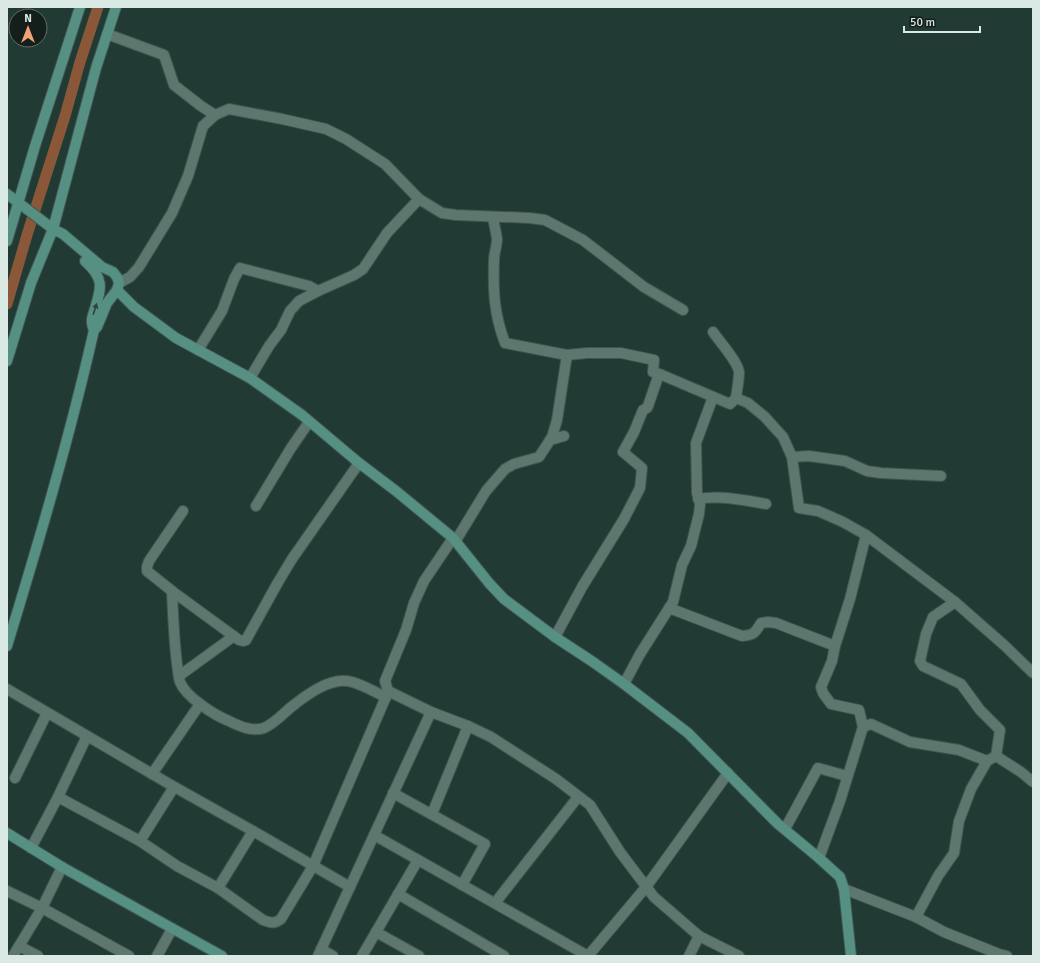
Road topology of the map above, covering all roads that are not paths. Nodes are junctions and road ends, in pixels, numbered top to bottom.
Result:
1 (80, 7) edge
2 (116, 7) edge
3 (107, 34) junction
4 (215, 115) junction
5 (7, 194) edge
6 (419, 200) junction
7 (22, 206) junction
8 (493, 217) junction
9 (49, 226) junction
10 (7, 241) edge
11 (100, 288) junction
12 (117, 288) junction
13 (318, 291) junction
14 (683, 310) dead end
15 (94, 330) junction
16 (713, 332) dead end
17 (198, 350) junction
18 (567, 355) junction
19 (7, 361) edge
20 (660, 374) junction
21 (250, 378) junction
22 (713, 397) junction
23 (736, 398) junction
24 (309, 422) junction
25 (564, 436) dead end
26 (550, 440) junction
27 (792, 457) junction
28 (359, 463) junction
29 (941, 476) dead end
30 (698, 499) junction
31 (766, 504) dead end
32 (256, 506) dead end
33 (184, 511) dead end
34 (866, 535) junction
35 (454, 540) junction
36 (172, 591) junction
37 (955, 602) junction
38 (669, 608) junction
39 (234, 636) junction
40 (555, 637) junction
41 (7, 646) edge
42 (835, 646) junction
43 (1033, 673) edge
44 (179, 676) junction
45 (624, 684) junction
46 (7, 689) edge
47 (387, 694) junction
48 (200, 704) junction
49 (431, 712) junction
50 (47, 713) junction
51 (468, 726) junction
52 (863, 726) junction
53 (87, 736) junction
54 (992, 758) junction
55 (728, 773) junction
56 (152, 774) junction
57 (847, 776) junction
58 (15, 778) dead end
59 (1033, 782) edge
60 (174, 787) junction
61 (394, 793) junction
62 (58, 797) junction
63 (578, 797) junction
64 (432, 814) junction
65 (785, 829) junction
66 (253, 831) junction
67 (7, 833) edge
68 (374, 835) junction
69 (140, 841) junction
70 (31, 848) junction
71 (819, 858) junction
72 (418, 860) junction
73 (313, 866) junction
74 (62, 867) junction
75 (462, 885) junction
76 (350, 887) junction
77 (646, 887) junction
78 (218, 888) junction
79 (844, 889) junction
80 (7, 892) edge
81 (398, 894) junction
82 (495, 903) junction
83 (42, 908) junction
84 (916, 917) junction
85 (172, 929) junction
86 (376, 932) junction
87 (699, 936) junction
88 (19, 946) junction
89 (319, 952) edge
90 (209, 953) edge
91 (12, 956) edge
92 (38, 956) edge
93 (129, 956) edge
94 (157, 956) edge
95 (222, 956) edge
96 (333, 956) edge
97 (362, 956) edge
98 (419, 956) edge
99 (504, 956) edge
100 (588, 956) edge
101 (689, 956) edge
102 (739, 956) edge
103 (851, 956) edge
104 (1007, 956) edge

1 - 7 street
2 - 3 street
3 - 4 street
3 - 9 street
4 - 6 street
4 - 12 street
5 - 7 street
6 - 8 street
6 - 13 street
7 - 9 street
7 - 10 street
8 - 14 street
8 - 18 street
9 - 11 street
9 - 12 street
9 - 19 street
11 - 12 street
15 -> 11 street
12 - 15 street
12 - 17 street
13 - 17 street
13 - 21 street
15 - 41 street
16 - 23 street
17 - 21 street
18 - 20 street
18 - 26 street
20 - 22 street
20 - 40 street
21 - 24 street
22 - 23 street
22 - 30 street
23 - 27 street
24 - 28 street
24 - 32 street
25 - 26 street
26 - 35 street
27 - 29 street
27 - 34 street
28 - 35 street
28 - 39 street
30 - 31 street
30 - 38 street
33 - 36 street
34 - 37 street
34 - 42 street
35 - 40 street
35 - 47 street
36 - 39 street
36 - 44 street
37 - 43 street
37 - 54 street
38 - 42 street
38 - 45 street
39 - 44 street
40 - 45 street
42 - 52 street
44 - 48 street
45 - 55 street
46 - 50 street
47 - 48 street
47 - 49 street
47 - 73 street
48 - 56 street
49 - 51 street
49 - 61 street
50 - 53 street
50 - 58 street
51 - 63 street
51 - 64 street
52 - 54 street
52 - 57 street
53 - 56 street
53 - 62 street
54 - 59 street
54 - 84 street
55 - 65 street
55 - 77 street
56 - 60 street
57 - 65 street
57 - 71 street
60 - 66 street
60 - 69 street
61 - 64 street
61 - 68 street
62 - 69 street
62 - 70 street
63 - 77 street
63 - 82 street
64 - 75 street
65 - 71 street
66 - 73 street
66 - 78 street
67 - 70 street
68 - 72 street
68 - 76 street
69 - 78 street
70 - 74 street
71 - 79 street
72 - 75 street
72 - 81 street
73 - 76 street
73 - 78 street
74 - 83 street
74 - 85 street
75 - 82 street
76 - 89 street
77 - 87 street
77 - 100 street
79 - 84 street
79 - 103 street
80 - 83 street
81 - 86 street
81 - 99 street
82 - 100 street
83 - 88 street
83 - 93 street
84 - 104 street
85 - 90 street
85 - 94 street
86 - 97 street
86 - 98 street
87 - 101 street
87 - 102 street
88 - 91 street
88 - 92 street
89 - 96 street
90 - 95 street

